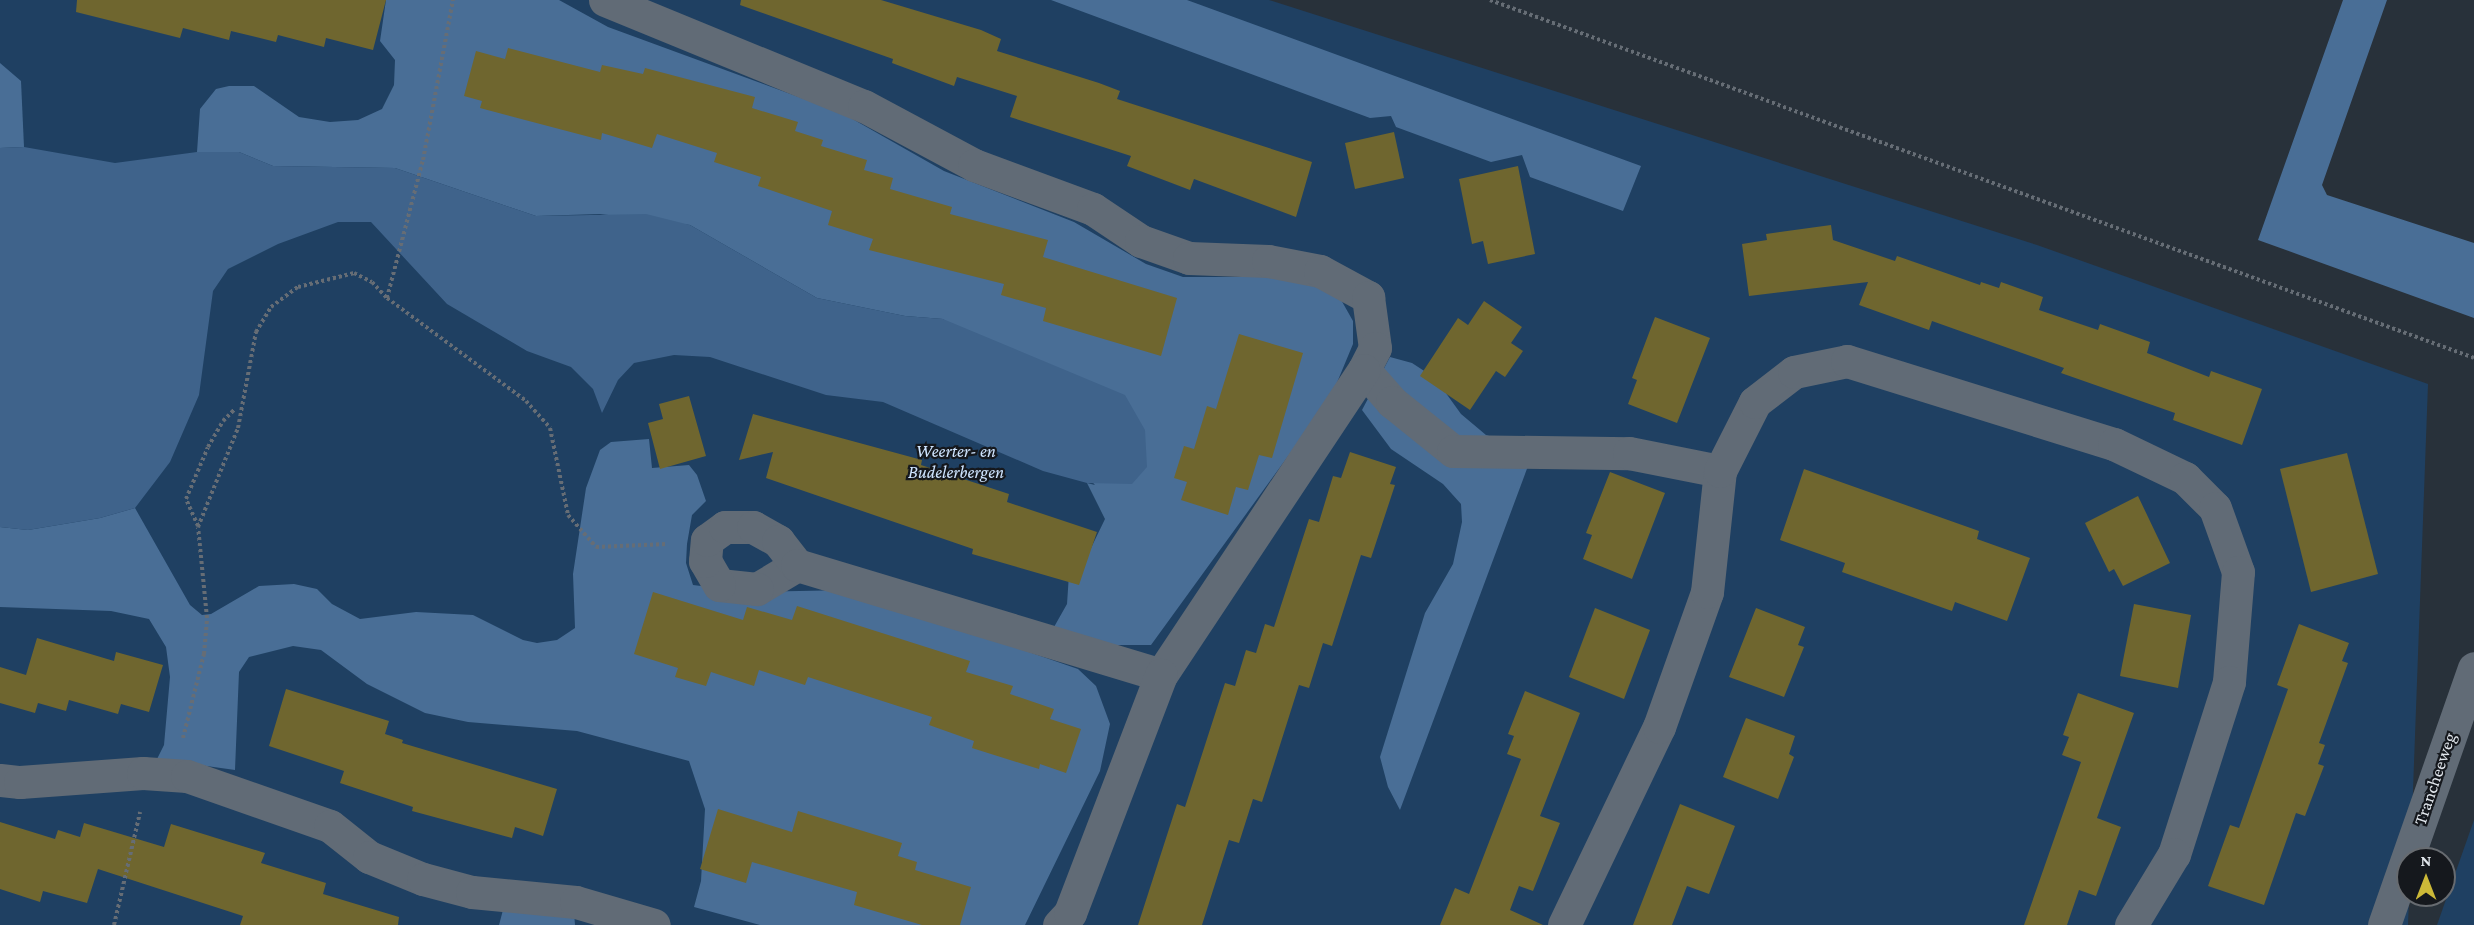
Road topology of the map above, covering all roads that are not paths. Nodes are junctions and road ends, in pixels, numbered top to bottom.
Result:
1 (605, 0) edge
2 (1364, 370) junction
3 (1720, 471) junction
4 (797, 565) junction
5 (2474, 668) edge
6 (1161, 675) junction
7 (0, 780) edge
8 (654, 925) edge
9 (1059, 925) edge
10 (1564, 925) edge
11 (2131, 925) edge
12 (2384, 925) edge

1 - 2 street
2 - 3 street
2 - 6 street
3 - 10 street
3 - 11 street
4 - 4 street
4 - 6 street
5 - 12 street, Trancheeweg
6 - 9 street
7 - 8 street

